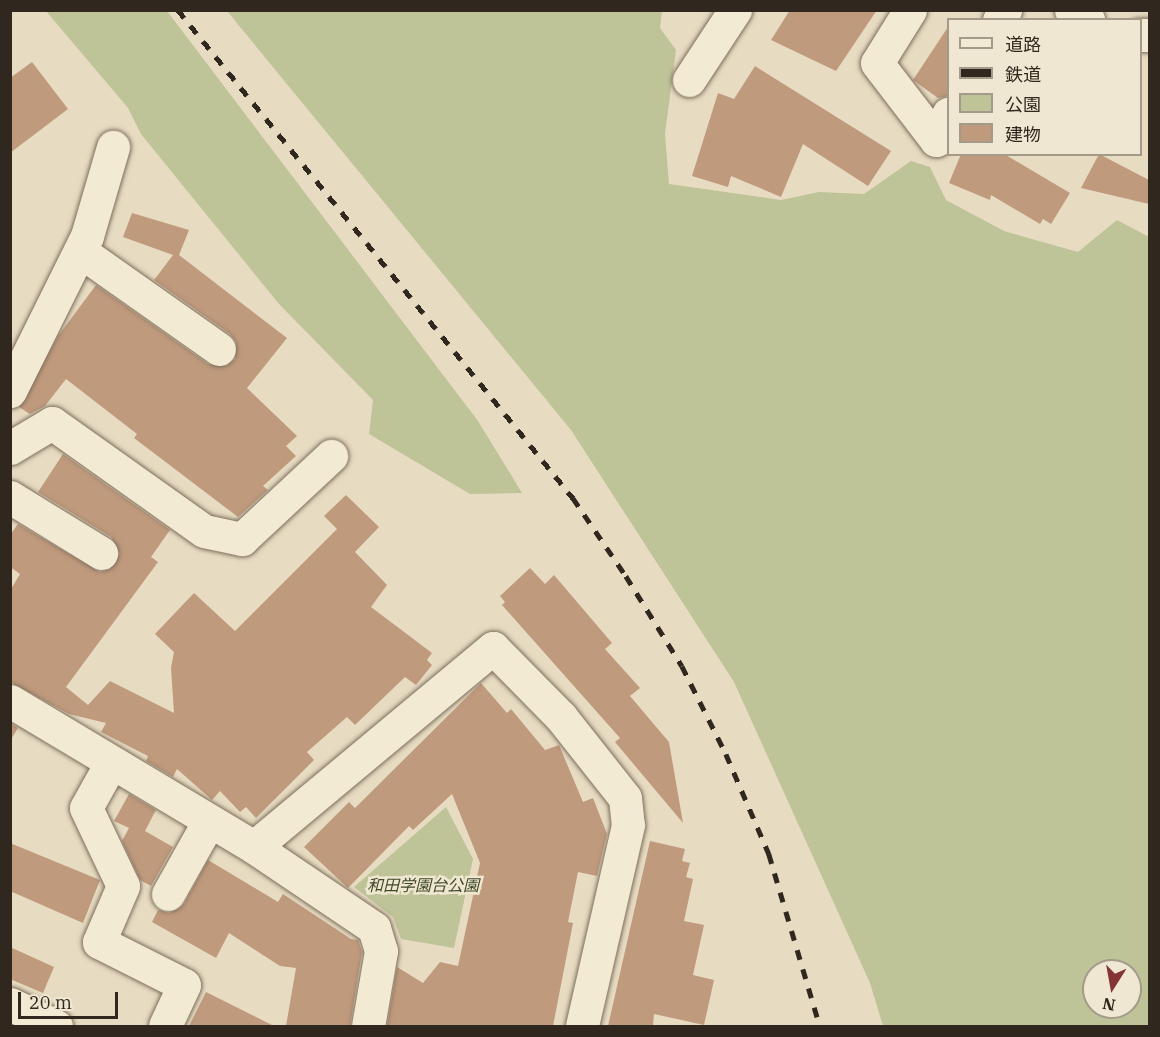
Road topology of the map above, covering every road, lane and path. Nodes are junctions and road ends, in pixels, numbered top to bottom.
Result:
1 (735, 10) edge
2 (910, 10) edge
3 (1071, 10) edge
4 (1085, 18) edge
5 (689, 80) dead end
6 (947, 116) edge
7 (113, 147) dead end
8 (80, 251) junction
9 (219, 349) dead end
10 (10, 391) edge
11 (10, 448) edge
12 (331, 456) dead end
13 (10, 496) edge
14 (101, 553) dead end
15 (10, 701) edge
16 (111, 763) junction
17 (209, 821) junction
18 (254, 847) junction
19 (168, 894) dead end
20 (10, 1004) edge
21 (56, 1026) edge
22 (165, 1026) edge
23 (368, 1026) edge
24 (582, 1026) edge

1 - 5 street
2 - 6 street
3 - 4 street
7 - 8 street
8 - 9 street
8 - 10 street
11 - 12 street
13 - 14 street
15 - 16 street
16 - 17 street
16 - 22 street
17 - 18 street
17 - 19 street
18 - 23 street
18 - 24 street
20 - 21 street

